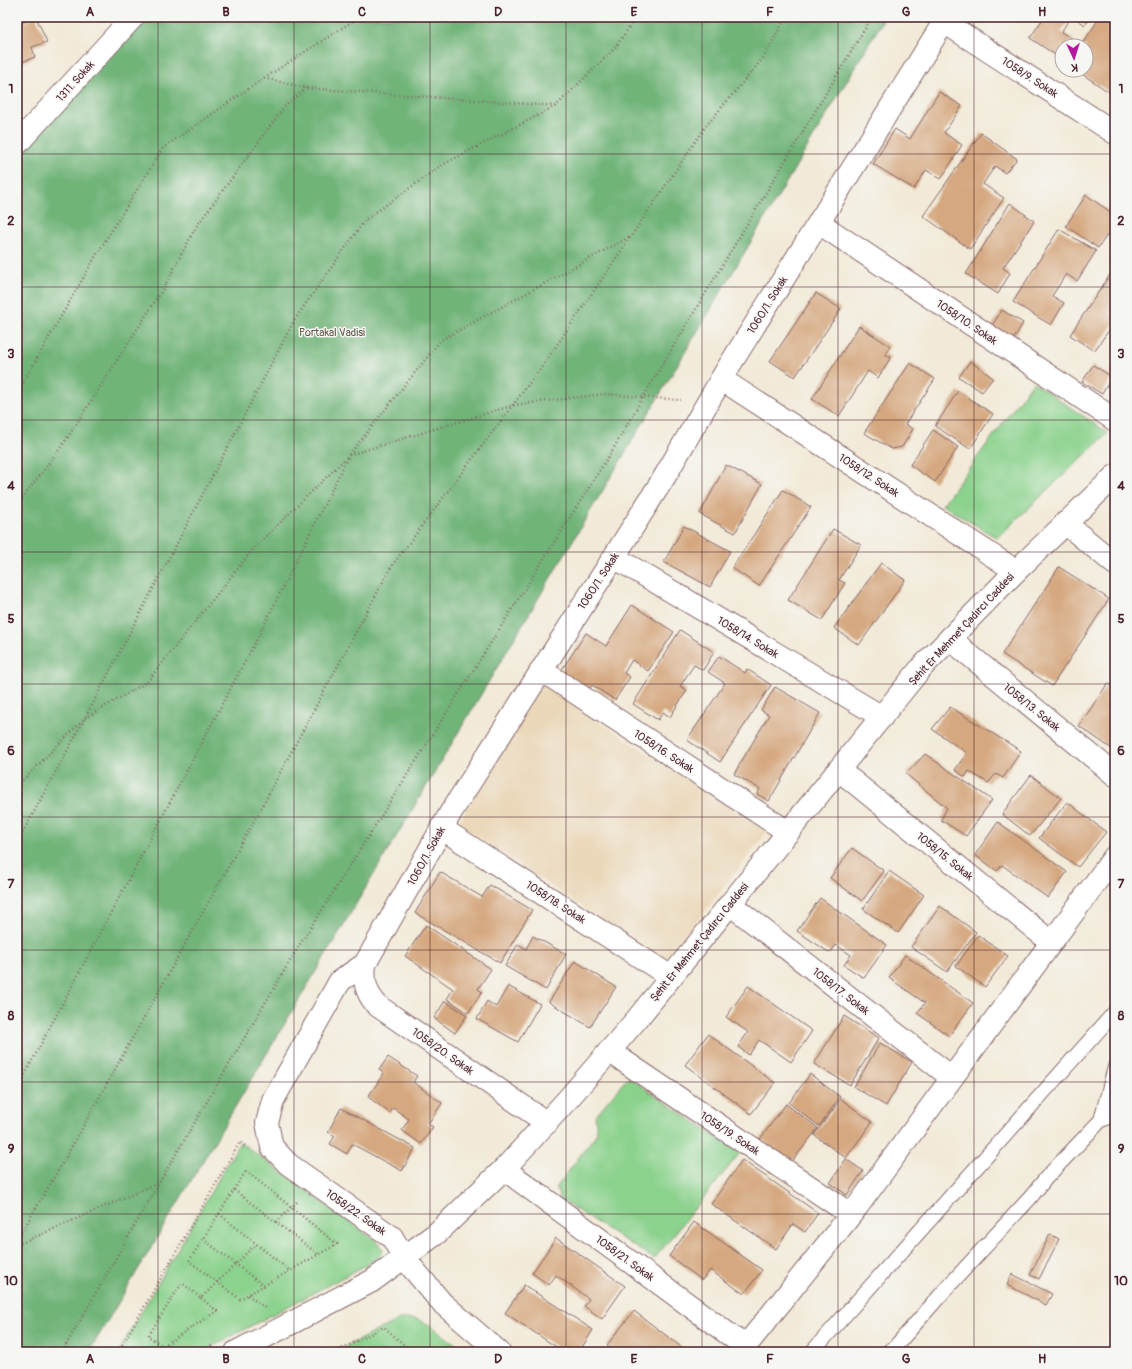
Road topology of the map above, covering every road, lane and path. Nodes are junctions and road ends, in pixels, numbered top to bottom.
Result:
1 (133, 17) edge
2 (359, 17) edge
3 (636, 17) edge
4 (786, 17) edge
5 (872, 17) edge
6 (946, 20) edge
7 (264, 78) junction
8 (306, 88) junction
9 (556, 106) junction
10 (1115, 132) edge
11 (17, 144) edge
12 (819, 223) junction
13 (632, 236) junction
14 (721, 379) junction
15 (17, 393) edge
16 (643, 397) junction
17 (708, 402) junction
18 (514, 404) junction
19 (1115, 420) edge
20 (349, 455) junction
21 (1115, 476) edge
22 (17, 505) edge
23 (1065, 523) junction
24 (614, 557) junction
25 (1115, 564) edge
26 (1016, 570) junction
27 (951, 637) junction
28 (541, 670) junction
29 (882, 717) junction
30 (85, 718) junction
31 (839, 770) junction
32 (1115, 775) edge
33 (17, 786) edge
34 (442, 828) junction
35 (788, 832) junction
36 (17, 843) edge
37 (1115, 856) edge
38 (730, 904) junction
39 (1050, 942) junction
40 (365, 964) junction
41 (671, 977) junction
42 (1115, 1012) edge
43 (609, 1051) junction
44 (1115, 1067) edge
45 (952, 1077) junction
46 (17, 1089) edge
47 (1115, 1115) edge
48 (1100, 1120) junction
49 (547, 1123) junction
50 (246, 1146) dead end
51 (272, 1147) joint
52 (504, 1169) junction
53 (159, 1183) junction
54 (234, 1190) junction
55 (302, 1196) dead end
56 (292, 1207) junction
57 (218, 1214) junction
58 (850, 1214) junction
59 (276, 1222) junction
60 (203, 1239) junction
61 (17, 1240) edge
62 (256, 1244) junction
63 (17, 1245) edge
64 (319, 1255) junction
65 (404, 1258) junction
66 (235, 1264) junction
67 (290, 1271) junction
68 (217, 1282) junction
69 (264, 1286) junction
70 (248, 1295) junction
71 (201, 1298) junction
72 (266, 1309) dead end
73 (213, 1345) dead end
74 (744, 1349) edge
75 (62, 1352) edge
76 (118, 1352) edge
77 (200, 1352) edge
78 (236, 1352) edge
79 (335, 1352) edge
80 (412, 1352) edge
81 (499, 1352) edge
82 (812, 1352) edge
83 (888, 1352) edge

1 - 11 street, 1311. Sokak
2 - 7 path
3 - 9 path
4 - 13 path
5 - 16 path
6 - 10 street, 1058/9. Sokak
6 - 12 street, 1060/1. Sokak
7 - 8 path
7 - 15 path
8 - 9 path
8 - 22 path
9 - 30 path
12 - 14 street, 1060/1. Sokak
12 - 19 street, 1058/10. Sokak
13 - 18 path
13 - 20 path
14 - 17 street, 1060/1. Sokak
14 - 26 street, 1058/12. Sokak
16 - 17 path
16 - 18 path
16 - 53 path
17 - 24 street, 1060/1. Sokak
18 - 20 path
18 - 61 path
20 - 30 path
20 - 46 path
21 - 23 street, Şehit Er Mehmet Çadırcı Caddesi
23 - 25 street
23 - 26 street, Şehit Er Mehmet Çadırcı Caddesi
24 - 28 street, 1060/1. Sokak
24 - 29 street, 1058/14. Sokak
26 - 27 street, Şehit Er Mehmet Çadırcı Caddesi
27 - 29 street, Şehit Er Mehmet Çadırcı Caddesi
27 - 32 street, 1058/13. Sokak
28 - 34 street, 1060/1. Sokak
28 - 35 street, 1058/16. Sokak
29 - 31 street, Şehit Er Mehmet Çadırcı Caddesi
30 - 33 path
30 - 36 path
31 - 35 street, Şehit Er Mehmet Çadırcı Caddesi
31 - 39 street, 1058/15. Sokak
34 - 40 street, 1060/1. Sokak
34 - 41 street, 1058/18. Sokak
35 - 38 street, Şehit Er Mehmet Çadırcı Caddesi
37 - 39 street
38 - 41 street, Şehit Er Mehmet Çadırcı Caddesi
38 - 45 street, 1058/17. Sokak
39 - 45 street
40 - 49 street, 1058/20. Sokak
40 - 51 street, 1060/1. Sokak
41 - 43 street, Şehit Er Mehmet Çadırcı Caddesi
42 - 82 lane
43 - 49 street, Şehit Er Mehmet Çadırcı Caddesi
43 - 58 street, 1058/19. Sokak
44 - 48 lane
45 - 58 street
47 - 48 lane
48 - 83 lane
49 - 52 street, Şehit Er Mehmet Çadırcı Caddesi
50 - 76 path
51 - 65 street, 1058/22. Sokak
52 - 65 street, Şehit Er Mehmet Çadırcı Caddesi
52 - 74 street, 1058/21. Sokak
53 - 63 path
53 - 75 path
54 - 56 path
54 - 57 path
54 - 59 path
55 - 56 path
56 - 59 path
56 - 64 path
57 - 60 path
57 - 62 path
58 - 74 street
59 - 64 path
60 - 66 path
60 - 68 path
62 - 66 path
62 - 67 path
64 - 67 path
65 - 78 street, Şehit Er Mehmet Çadırcı Caddesi
65 - 81 street, 1058/22. Sokak
66 - 68 path
66 - 69 path
67 - 69 path
68 - 70 path
68 - 71 path
69 - 70 path
70 - 72 path
71 - 71 path
73 - 77 path
79 - 80 path

